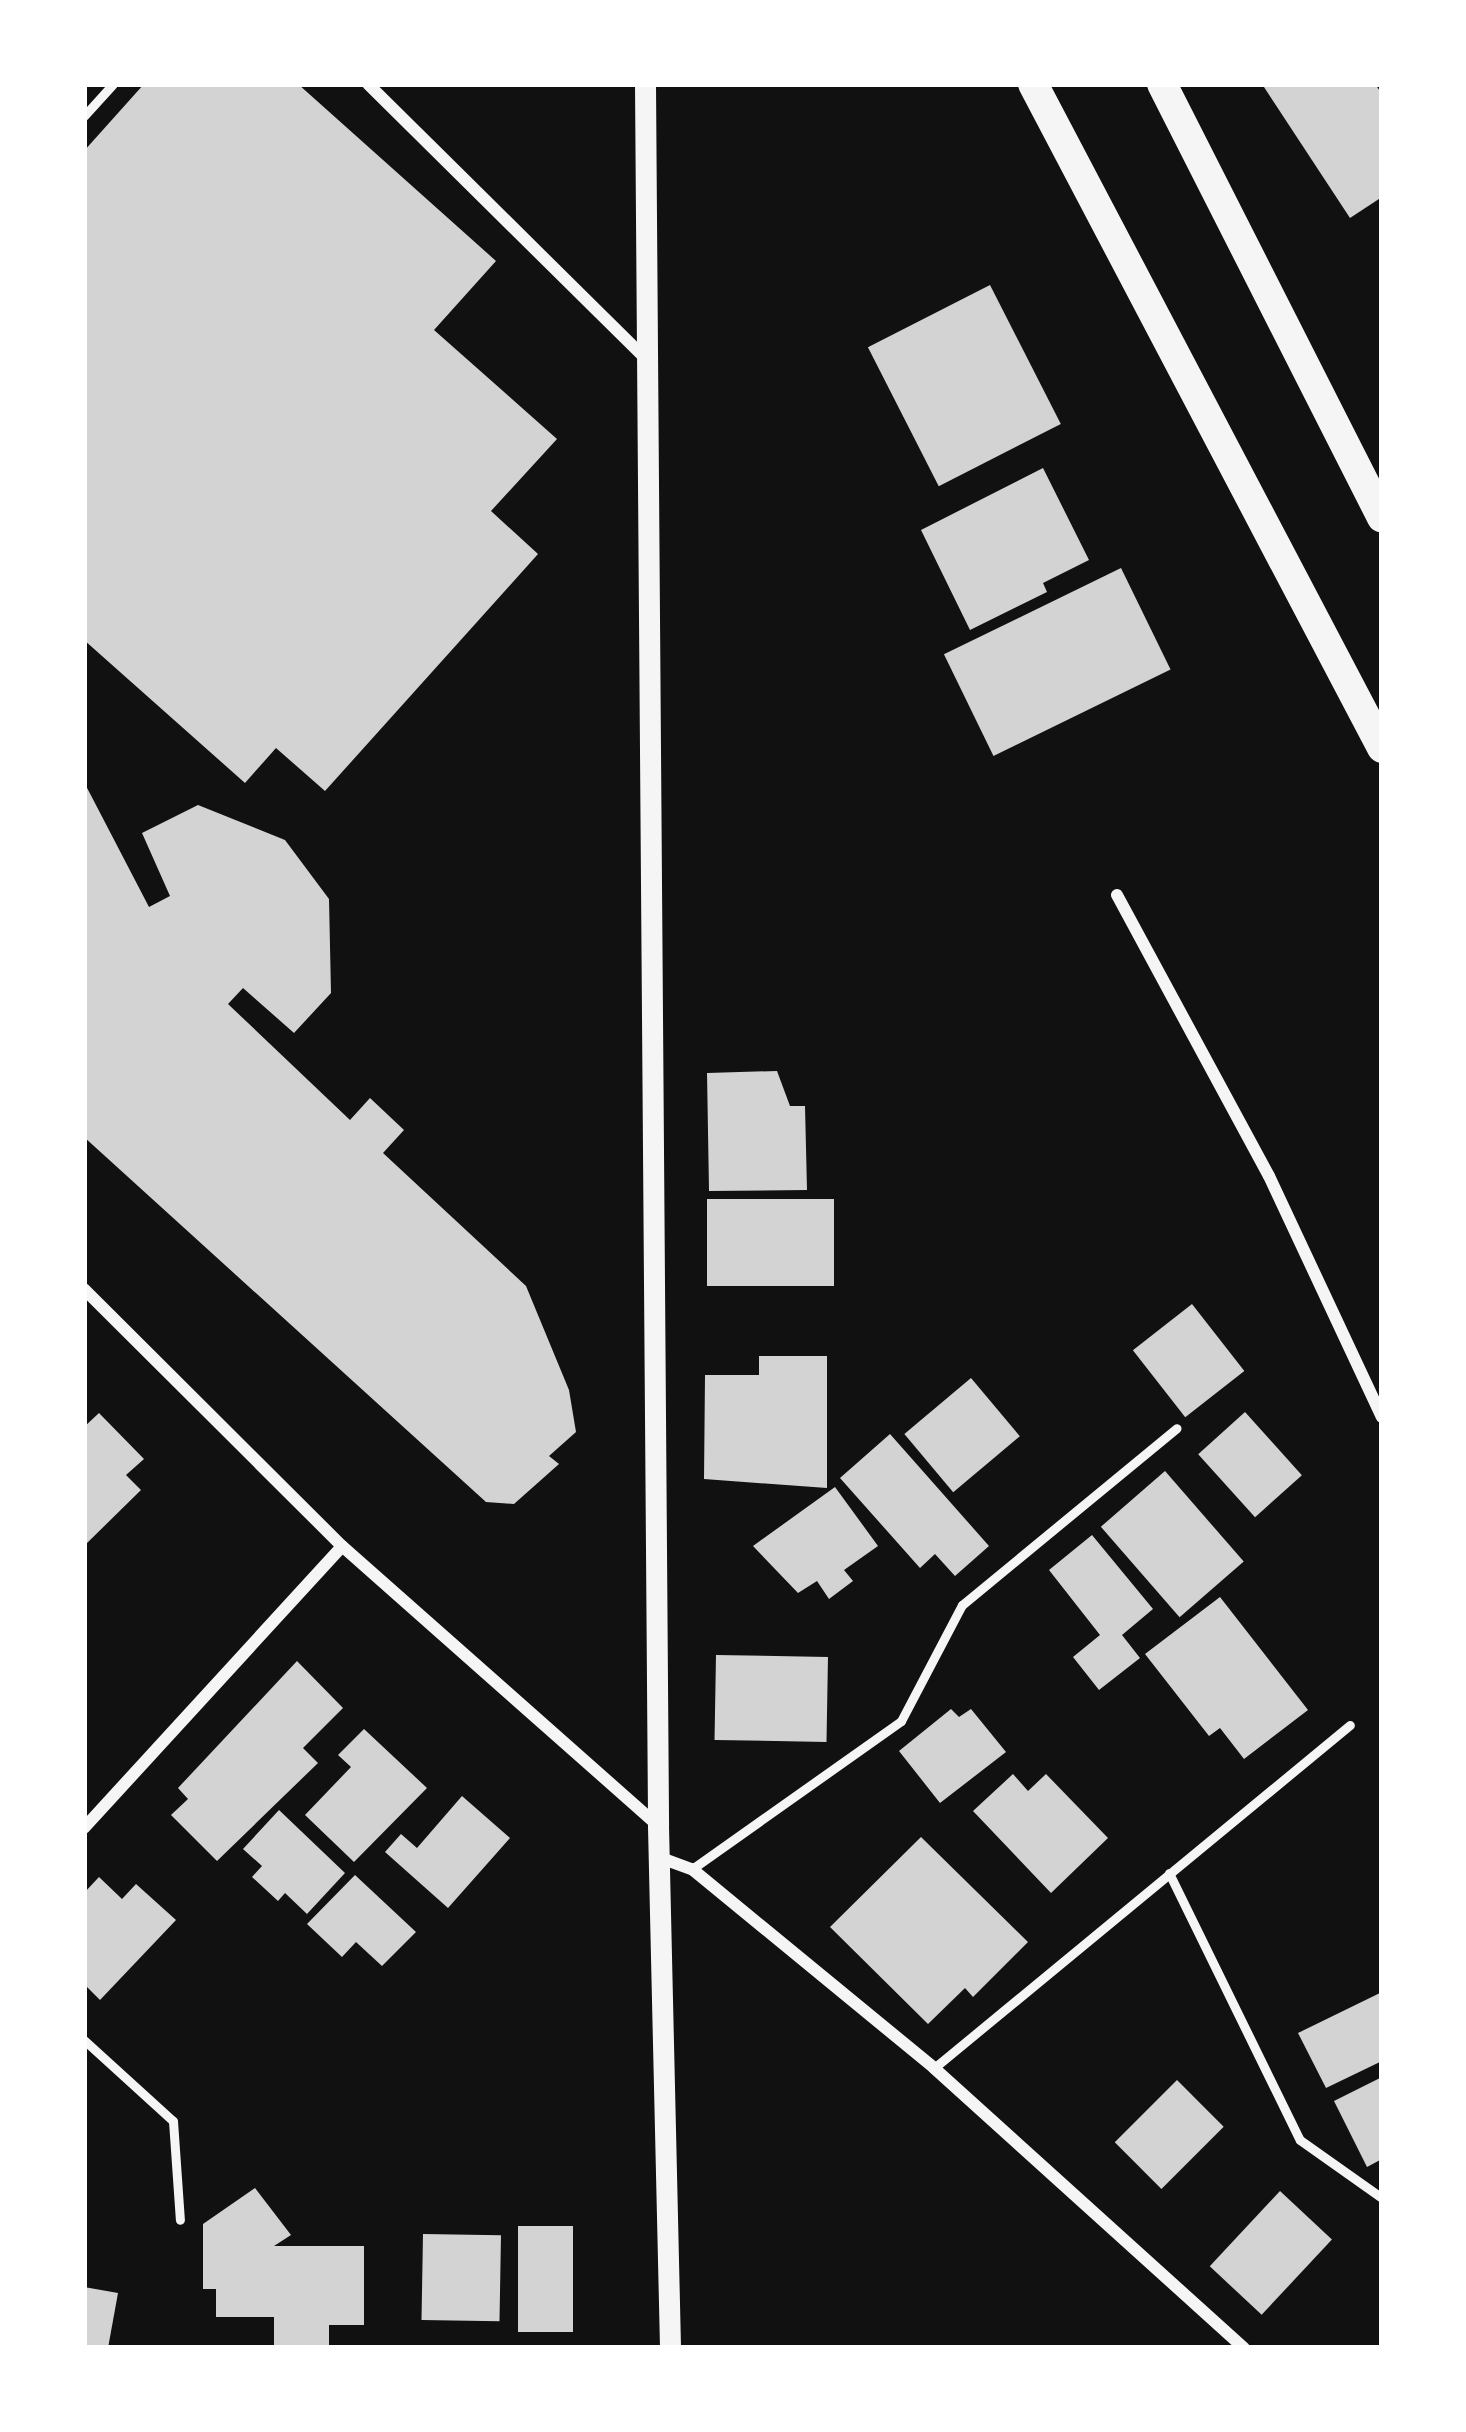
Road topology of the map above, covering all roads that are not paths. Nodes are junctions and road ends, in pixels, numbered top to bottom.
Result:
1 (112, 84) edge
2 (368, 84) edge
3 (645, 84) edge
4 (1033, 84) edge
5 (1162, 84) edge
6 (84, 116) edge
7 (641, 354) junction
8 (1382, 518) edge
9 (1382, 748) edge
10 (1117, 895) dead end
11 (84, 1289) edge
12 (1382, 1417) edge
13 (1177, 1428) dead end
14 (342, 1546) junction
15 (1350, 1725) dead end
16 (658, 1826) junction
17 (84, 1828) edge
18 (661, 1858) junction
19 (692, 1869) junction
20 (1169, 1873) junction
21 (84, 2040) edge
22 (934, 2068) junction
23 (1382, 2198) edge
24 (180, 2220) dead end
25 (670, 2348) edge
26 (1244, 2348) edge

1 - 6 lane
2 - 7 street
3 - 7 street
4 - 9 main road
5 - 8 main road
7 - 16 street
10 - 12 street
11 - 14 street
13 - 19 lane
14 - 16 street
14 - 17 street
15 - 20 lane
16 - 18 street
18 - 19 street
18 - 25 street
19 - 22 street
20 - 22 lane
20 - 23 lane
21 - 24 lane
22 - 26 street

